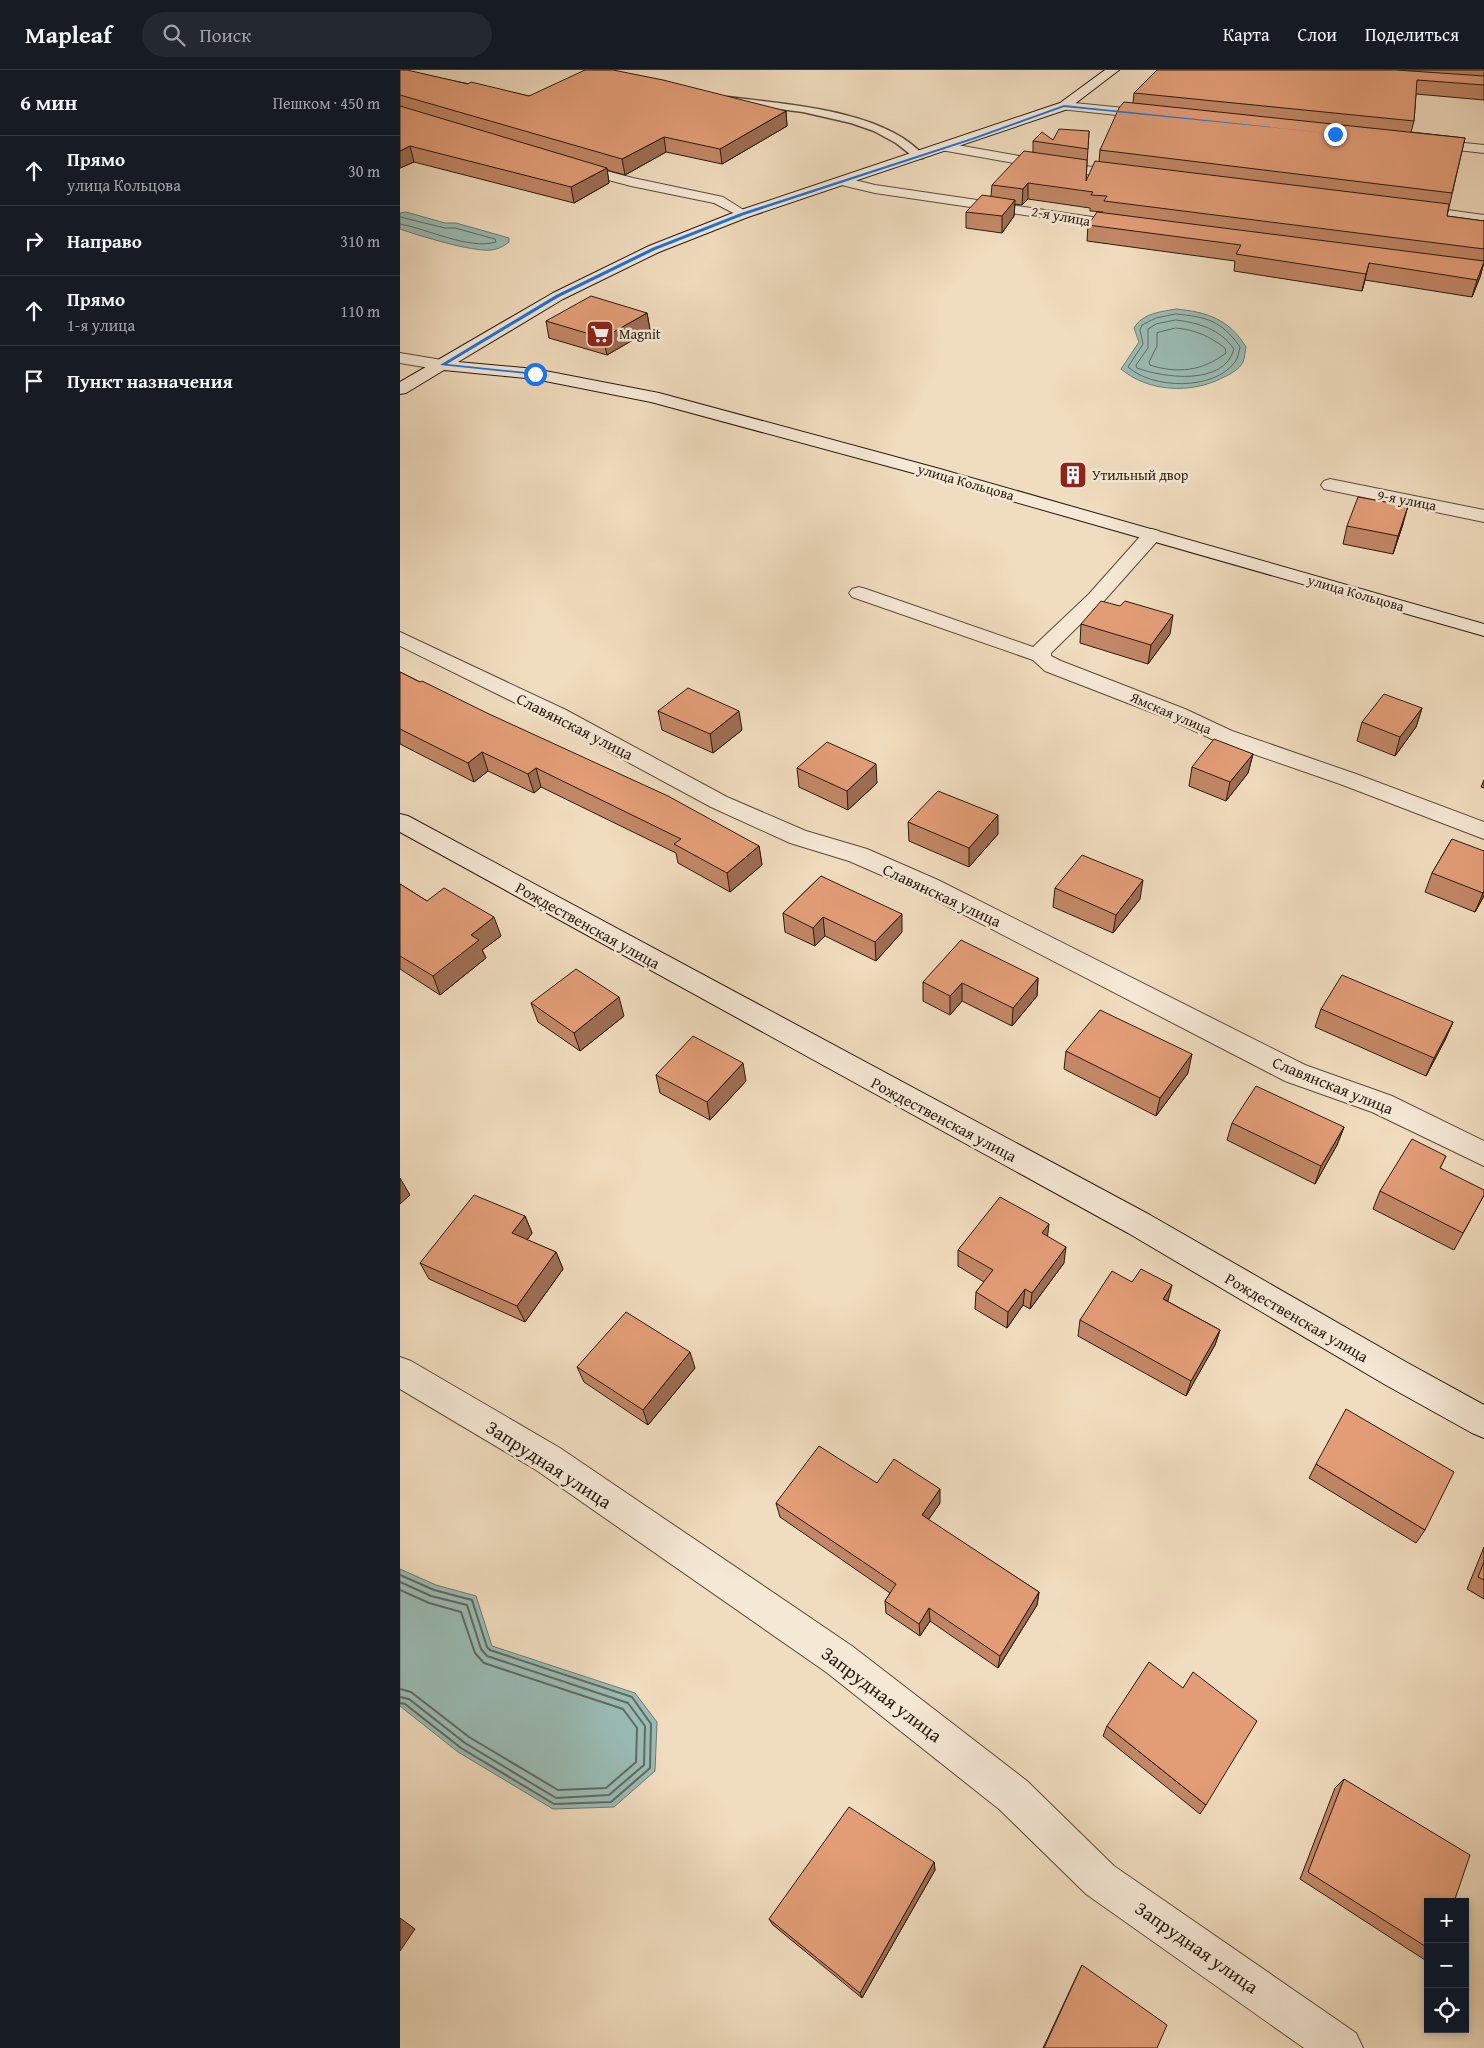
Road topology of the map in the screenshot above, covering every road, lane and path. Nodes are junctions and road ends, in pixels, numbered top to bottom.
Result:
1 (1113, 70) edge
2 (718, 99) edge
3 (1064, 106) junction
4 (1171, 117) edge
5 (1410, 141) edge
6 (946, 147) junction
7 (1484, 149) edge
8 (919, 156) junction
9 (561, 163) edge
10 (1138, 176) edge
11 (842, 181) junction
12 (1401, 208) edge
13 (743, 214) junction
14 (1484, 219) edge
15 (1139, 228) edge
16 (400, 358) edge
17 (442, 365) junction
18 (400, 389) edge
19 (1330, 484) dead end
20 (1484, 516) edge
21 (1152, 535) junction
22 (859, 593) dead end
23 (1484, 630) edge
24 (400, 638) edge
25 (1040, 656) junction
26 (400, 822) edge
27 (1484, 831) edge
28 (1484, 1154) edge
29 (400, 1372) edge
30 (1484, 1422) edge
31 (1341, 2048) edge

1 - 3 street
2 - 8 lane
3 - 4 street
3 - 6 street
5 - 7 street
6 - 8 street
6 - 10 street
8 - 11 street
9 - 13 street
11 - 13 street
11 - 15 street, 2-я улица
12 - 14 street
13 - 17 street
16 - 17 street, улица Кольцова
17 - 18 street
17 - 21 street, улица Кольцова
19 - 20 street, 9-я улица
21 - 23 street, улица Кольцова
21 - 25 street
22 - 25 street, Ямская улица
24 - 28 street, Славянская улица
25 - 27 street, Ямская улица
26 - 30 street, Рождественская улица
29 - 31 street, Запрудная улица

